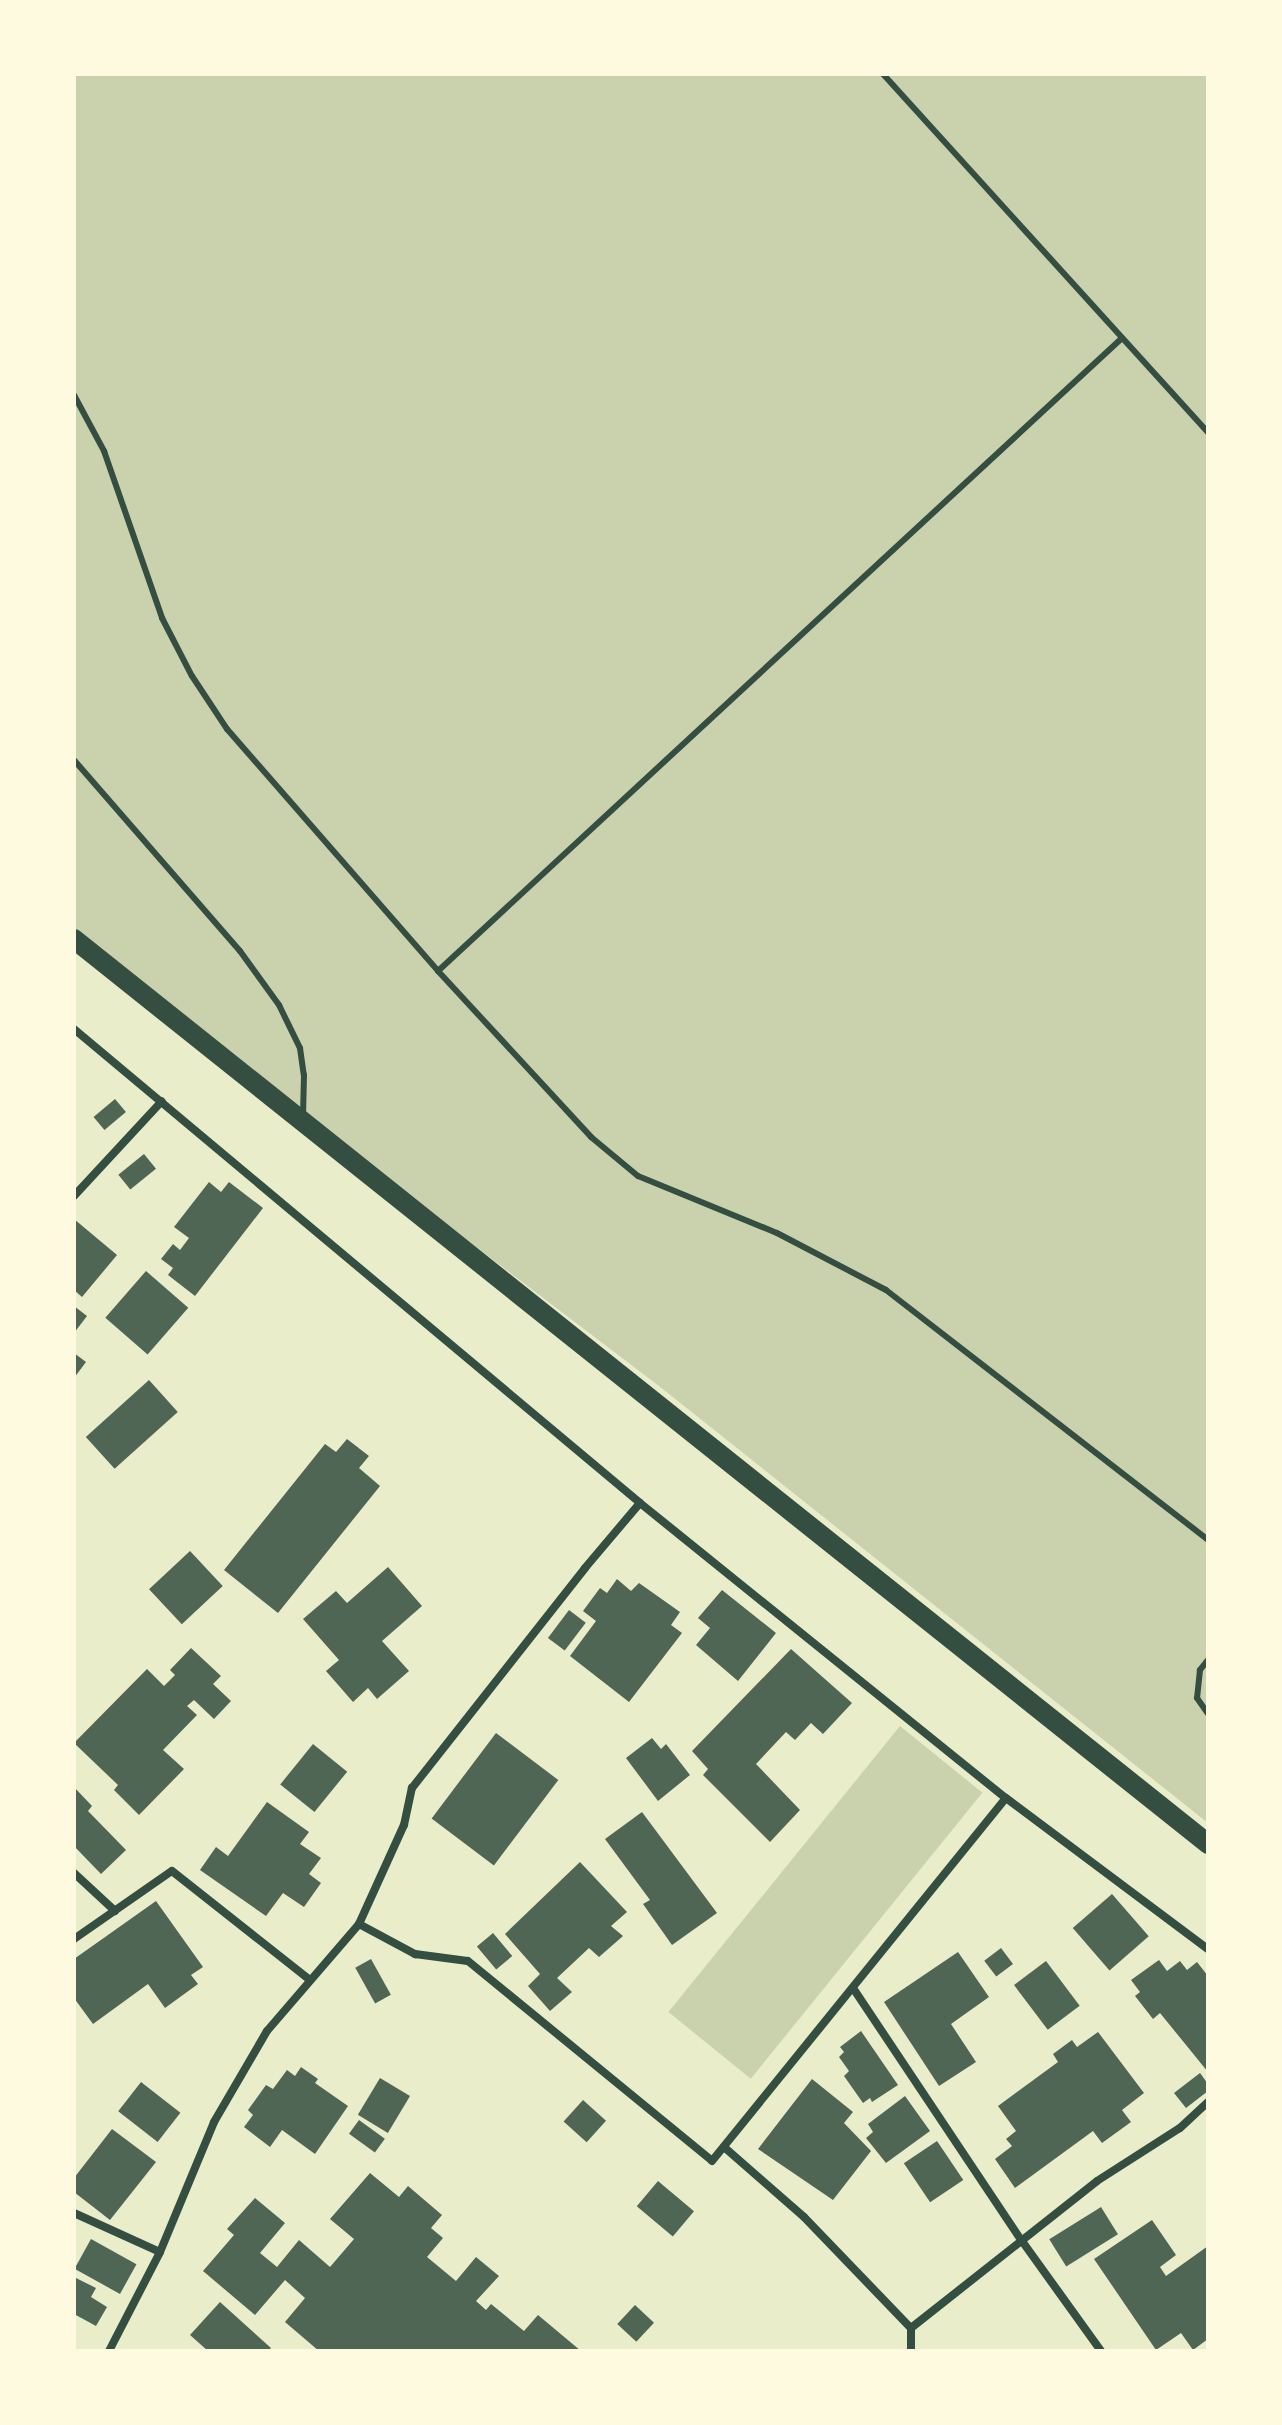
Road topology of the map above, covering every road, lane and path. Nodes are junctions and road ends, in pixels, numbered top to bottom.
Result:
1 (883, 74) edge
2 (1122, 338) junction
3 (74, 395) edge
4 (1208, 433) edge
5 (74, 760) edge
6 (74, 939) edge
7 (438, 971) junction
8 (74, 1029) edge
9 (162, 1101) junction
10 (303, 1121) junction
11 (74, 1196) edge
12 (640, 1503) junction
13 (1208, 1540) edge
14 (1208, 1660) edge
15 (1208, 1714) edge
16 (1006, 1798) junction
17 (1208, 1844) edge
18 (74, 1873) edge
19 (115, 1911) junction
20 (359, 1924) junction
21 (74, 1939) edge
22 (1208, 1949) edge
23 (310, 1980) junction
24 (853, 1988) junction
25 (1208, 2102) edge
26 (724, 2147) junction
27 (74, 2213) edge
28 (1022, 2241) junction
29 (160, 2252) junction
30 (911, 2328) junction
31 (109, 2351) edge
32 (911, 2351) edge
33 (1101, 2351) edge

1 - 2 lane
2 - 4 lane
2 - 7 lane
3 - 7 lane
5 - 10 lane
6 - 10 main road
7 - 13 lane
8 - 9 street
9 - 11 street
9 - 12 street
10 - 17 main road
12 - 16 street
12 - 20 street
14 - 15 lane
16 - 22 street
16 - 24 street
18 - 19 street
19 - 21 street
19 - 23 street
20 - 23 street
20 - 26 street
23 - 29 street
24 - 26 street
24 - 28 street
25 - 28 street
26 - 30 street
27 - 29 street
28 - 30 street
28 - 33 street
29 - 31 street
30 - 32 street

